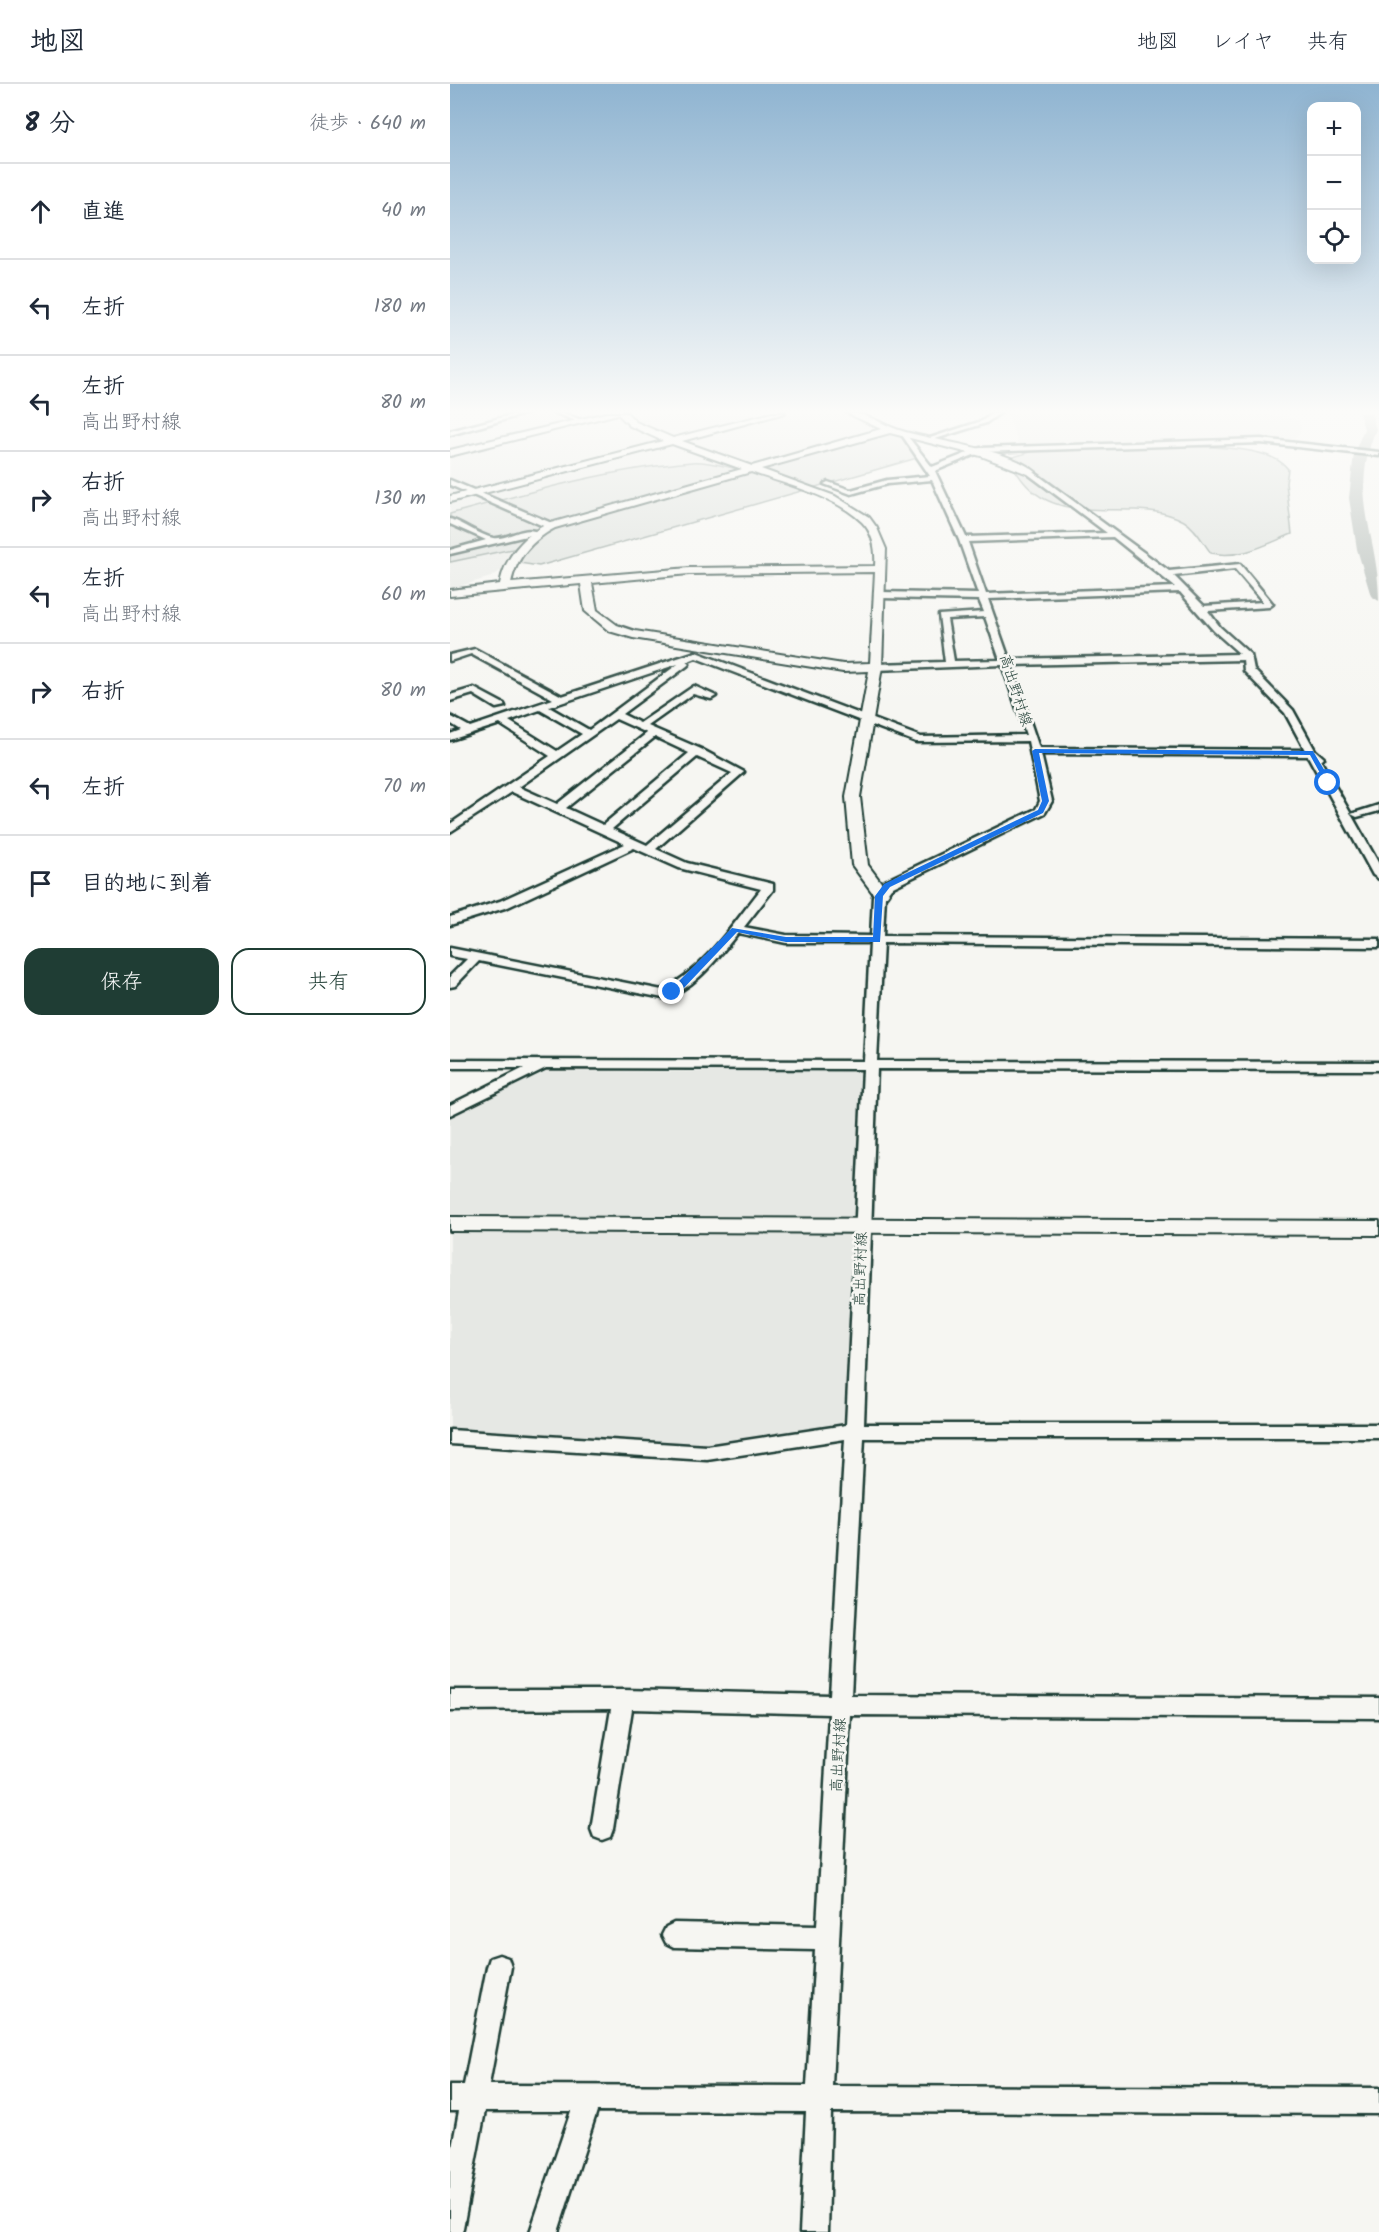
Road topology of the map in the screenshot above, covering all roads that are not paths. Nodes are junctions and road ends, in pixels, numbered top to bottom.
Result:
1 (521, 513) edge
2 (596, 513) edge
3 (856, 513) edge
4 (951, 513) edge
5 (1087, 513) edge
6 (450, 521) edge
7 (551, 526) junction
8 (535, 533) junction
9 (1116, 535) junction
10 (492, 540) junction
11 (963, 540) junction
12 (450, 552) edge
13 (879, 569) junction
14 (1167, 574) junction
15 (586, 580) junction
16 (505, 587) junction
17 (1181, 590) junction
18 (450, 593) edge
19 (881, 594) junction
20 (983, 597) junction
21 (1202, 609) junction
22 (989, 614) junction
23 (700, 650) junction
24 (1248, 657) junction
25 (450, 658) edge
26 (1007, 662) junction
27 (950, 664) junction
28 (876, 667) junction
29 (711, 696) dead end
30 (450, 698) edge
31 (561, 700) junction
32 (500, 706) dead end
33 (541, 707) junction
34 (615, 715) junction
35 (450, 719) edge
36 (867, 719) junction
37 (501, 720) junction
38 (641, 727) junction
39 (468, 730) junction
40 (655, 732) junction
41 (589, 734) junction
42 (450, 736) edge
43 (1032, 738) junction
44 (697, 751) junction
45 (1035, 751) junction
46 (1313, 753) junction
47 (558, 756) junction
48 (512, 788) junction
49 (560, 808) junction
50 (1379, 808) edge
51 (1357, 814) junction
52 (450, 829) edge
53 (604, 830) junction
54 (634, 844) junction
55 (648, 850) junction
56 (1379, 856) edge
57 (1379, 875) edge
58 (881, 893) junction
59 (450, 921) edge
60 (735, 929) junction
61 (877, 940) junction
62 (1379, 943) edge
63 (450, 952) edge
64 (475, 958) junction
65 (450, 982) edge
66 (450, 1064) edge
67 (545, 1064) junction
68 (872, 1066) junction
69 (1379, 1066) edge
70 (450, 1111) edge
71 (450, 1224) edge
72 (862, 1226) junction
73 (1379, 1228) edge
74 (855, 1431) junction
75 (1379, 1431) edge
76 (450, 1437) edge
77 (623, 1698) junction
78 (450, 1700) edge
79 (841, 1705) junction
80 (1379, 1708) edge
81 (602, 1829) dead end
82 (674, 1935) dead end
83 (828, 1938) junction
84 (500, 1967) dead end
85 (462, 2098) edge
86 (588, 2098) junction
87 (819, 2100) junction
88 (1379, 2101) edge
89 (453, 2192) edge
90 (450, 2228) edge
91 (544, 2232) edge
92 (814, 2232) edge

1 - 7 street
2 - 7 street
3 - 13 street
4 - 11 street, 高出野村線
5 - 9 street
6 - 10 street
7 - 8 street
8 - 10 street
8 - 16 street
9 - 11 street
9 - 14 street
10 - 12 street
11 - 20 street, 高出野村線
13 - 15 street
13 - 19 street
14 - 17 street
14 - 21 street
15 - 16 street
15 - 23 street
16 - 18 street
17 - 20 street
17 - 21 street
19 - 20 street
19 - 28 street
20 - 22 street, 高出野村線
21 - 24 street
22 - 26 street, 高出野村線
22 - 27 street
23 - 28 street
23 - 31 street
23 - 34 street
23 - 36 street
24 - 26 street
24 - 46 street
25 - 31 street
26 - 27 street
26 - 43 street, 高出野村線
27 - 28 street
28 - 36 street
29 - 38 street
30 - 32 street
31 - 33 street
33 - 37 street
33 - 41 street
34 - 38 street
34 - 41 street
35 - 39 street
36 - 43 street
36 - 58 street
37 - 39 street
37 - 47 street
38 - 40 street
39 - 42 street
40 - 44 street
40 - 49 street
41 - 47 street
43 - 45 street, 高出野村線
44 - 53 street
44 - 55 street
45 - 46 street
45 - 58 street, 高出野村線
46 - 51 street
46 - 57 street
47 - 48 street
48 - 49 street
48 - 52 street
49 - 53 street
50 - 51 street
51 - 56 street
53 - 54 street
54 - 55 street
54 - 59 street
55 - 60 street
58 - 61 street, 高出野村線
60 - 61 street
60 - 64 street
61 - 62 street
61 - 68 street, 高出野村線
63 - 64 street
64 - 65 street
66 - 67 street
67 - 68 street
67 - 70 street
68 - 69 street
68 - 72 street, 高出野村線
71 - 72 street
72 - 73 street
72 - 74 street, 高出野村線
74 - 75 street
74 - 76 street
74 - 79 street, 高出野村線
77 - 78 street
77 - 79 street
77 - 81 street
79 - 80 street
79 - 83 street, 高出野村線
82 - 83 street
83 - 87 street, 高出野村線
84 - 85 street
85 - 86 street
85 - 89 street
86 - 87 street
86 - 91 street
87 - 88 street
87 - 92 street, 高出野村線
89 - 90 street

